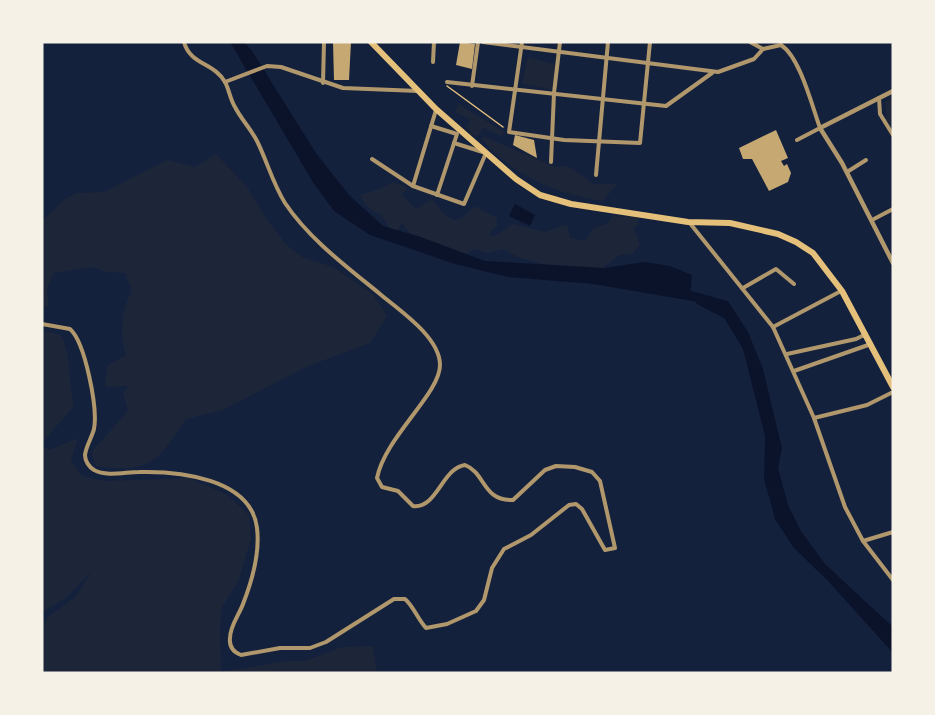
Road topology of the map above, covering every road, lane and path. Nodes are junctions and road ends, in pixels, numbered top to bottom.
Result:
1 (184, 42) edge
2 (324, 42) edge
3 (371, 42) edge
4 (434, 42) edge
5 (478, 42) edge
6 (483, 42) edge
7 (522, 42) edge
8 (560, 42) edge
9 (608, 42) edge
10 (650, 42) edge
11 (750, 42) edge
12 (521, 48) junction
13 (763, 49) junction
14 (558, 53) junction
15 (605, 58) junction
16 (433, 62) dead end
17 (649, 64) junction
18 (713, 72) junction
19 (225, 81) junction
20 (447, 82) joint
21 (323, 83) junction
22 (472, 87) junction
23 (516, 90) junction
24 (419, 91) junction
25 (893, 91) edge
26 (554, 93) junction
27 (602, 98) junction
28 (879, 98) junction
29 (645, 105) junction
30 (436, 109) junction
31 (431, 126) junction
32 (819, 128) junction
33 (509, 132) junction
34 (893, 135) edge
35 (552, 139) junction
36 (798, 140) dead end
37 (599, 142) junction
38 (454, 143) junction
39 (486, 153) junction
40 (372, 159) dead end
41 (866, 160) dead end
42 (550, 162) dead end
43 (847, 172) junction
44 (596, 175) dead end
45 (413, 186) junction
46 (437, 195) junction
47 (893, 209) edge
48 (872, 220) junction
49 (688, 222) junction
50 (893, 263) edge
51 (794, 285) dead end
52 (743, 288) junction
53 (843, 291) junction
54 (42, 324) edge
55 (773, 327) junction
56 (866, 334) junction
57 (872, 344) junction
58 (787, 354) junction
59 (794, 371) junction
60 (893, 387) edge
61 (893, 392) edge
62 (814, 418) junction
63 (893, 532) edge
64 (863, 541) junction
65 (893, 580) edge

1 - 19 street
2 - 21 street
3 - 24 highway
4 - 16 street
5 - 22 street
6 - 12 street
7 - 12 street
8 - 14 street
9 - 15 street
10 - 17 street
11 - 13 street
12 - 14 street
12 - 23 street
13 - 18 street
13 - 32 street
14 - 15 street
14 - 26 street
15 - 17 street
15 - 27 street
17 - 18 street
17 - 29 street
18 - 29 street
19 - 21 street
19 - 54 street
20 - 22 street
20 - 33 path
21 - 24 street
22 - 23 street
23 - 26 street
23 - 33 street
24 - 30 highway
25 - 28 street
26 - 27 street
26 - 35 street
27 - 29 street
27 - 37 street
28 - 32 street
28 - 34 street
29 - 37 street
30 - 31 street
30 - 39 highway
31 - 38 street
31 - 45 street
32 - 36 street
32 - 43 street
33 - 35 street
35 - 37 street
35 - 42 street
37 - 44 street
38 - 39 street
38 - 46 street
39 - 46 street
39 - 49 highway
40 - 45 street
41 - 43 street
43 - 48 street
45 - 46 street
47 - 48 street
48 - 50 street
49 - 52 street
49 - 53 highway
51 - 52 street
52 - 55 street
53 - 55 street
53 - 56 highway
55 - 58 street
56 - 57 highway
56 - 58 street
57 - 59 street
57 - 60 highway
58 - 59 street
59 - 62 street
61 - 62 street
62 - 64 street
63 - 64 street
64 - 65 street

